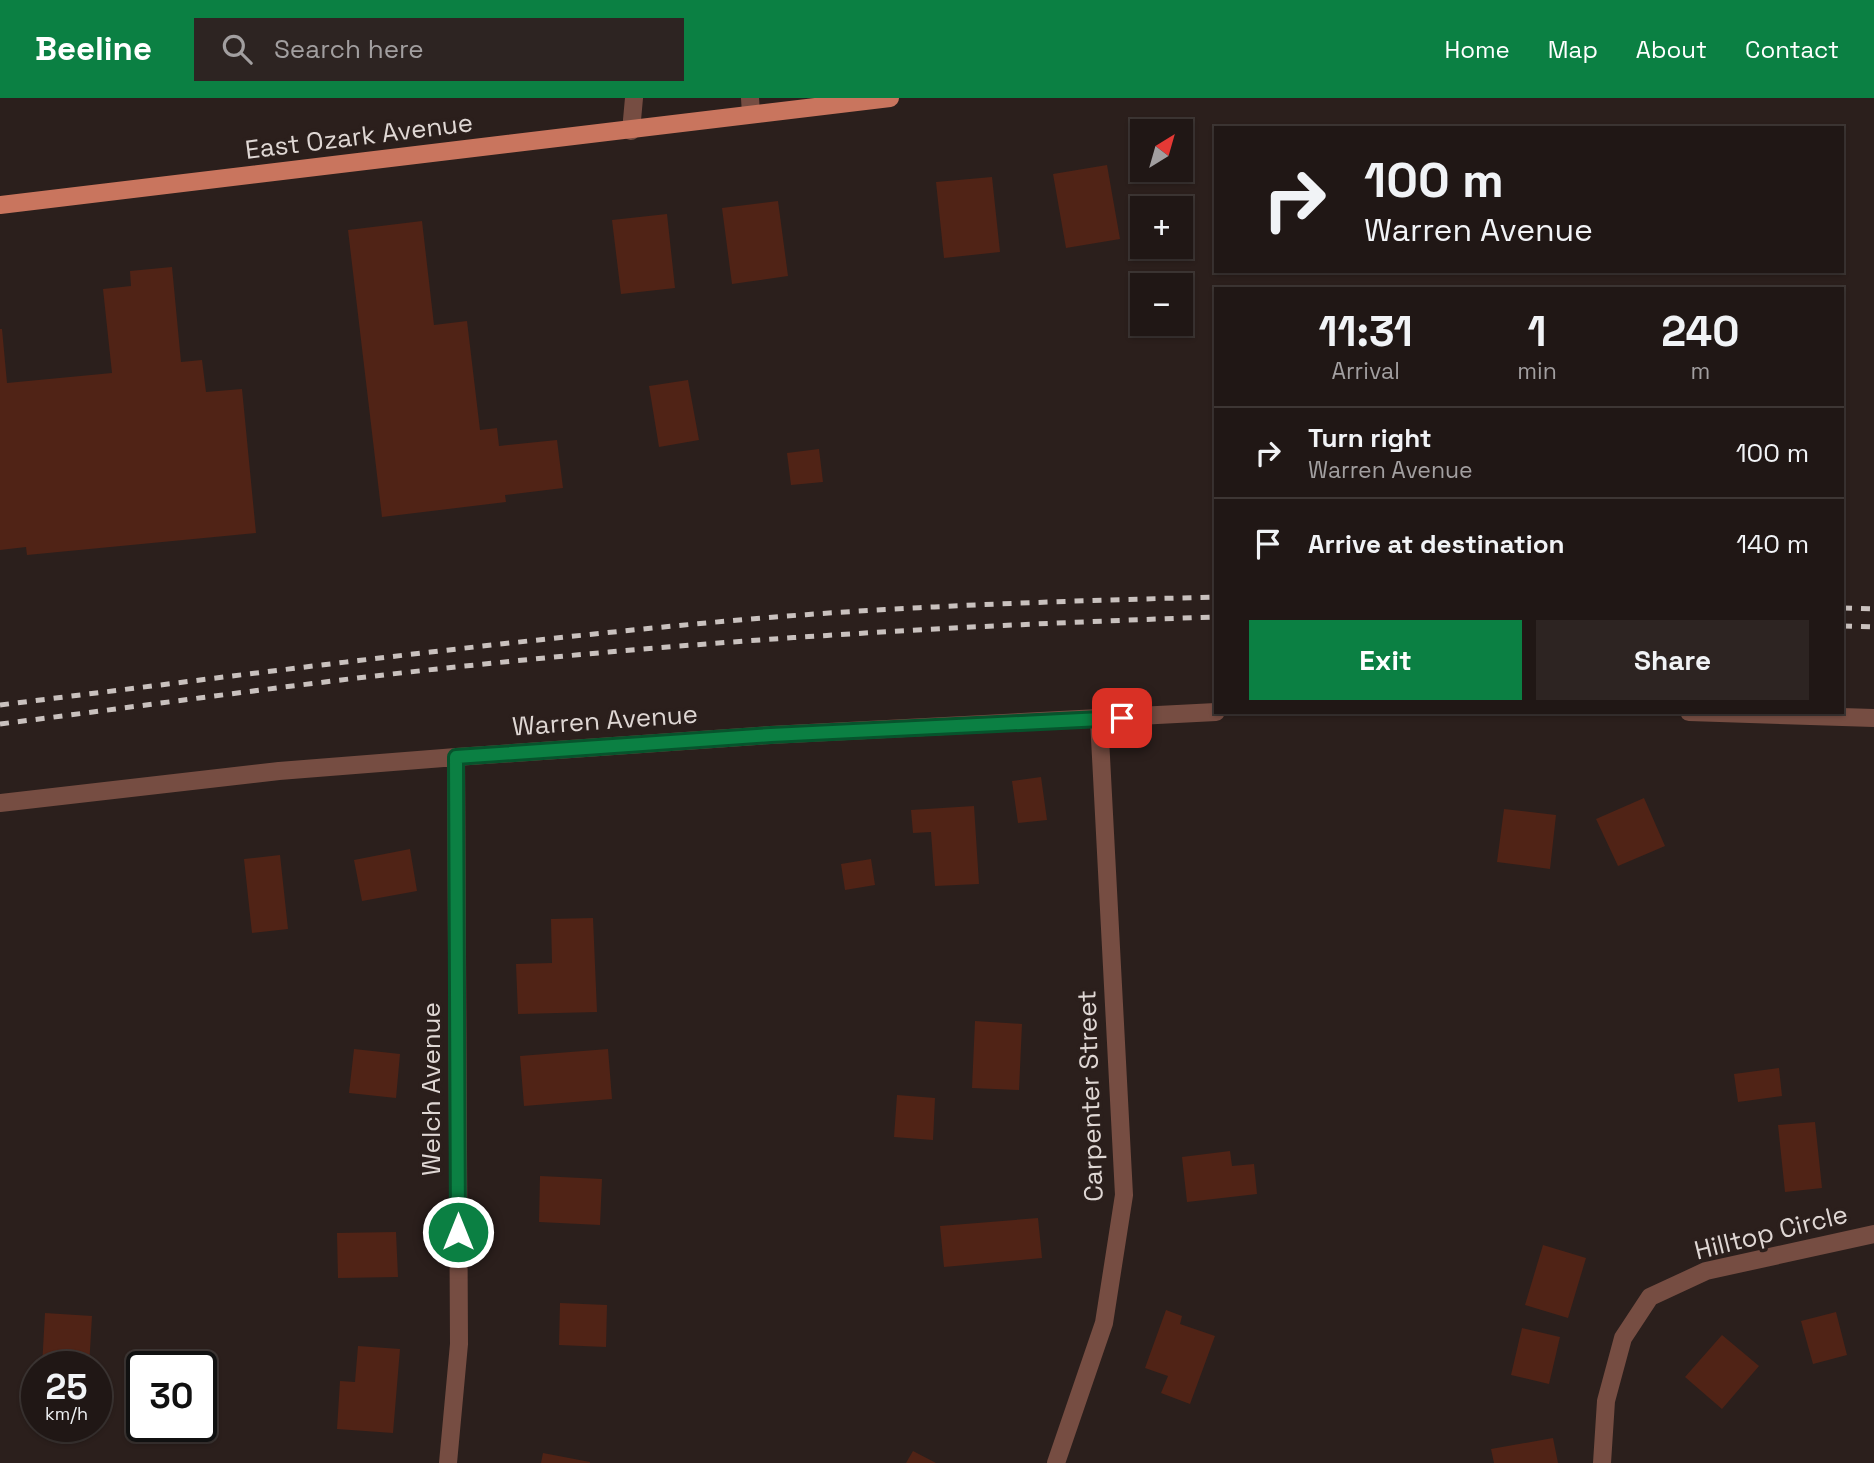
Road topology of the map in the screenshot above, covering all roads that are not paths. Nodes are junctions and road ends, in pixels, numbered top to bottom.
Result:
1 (634, 98) edge
2 (884, 98) edge
3 (750, 106) edge
4 (631, 131) junction
5 (0, 205) edge
6 (1214, 712) edge
7 (1751, 714) edge
8 (1874, 718) edge
9 (1099, 719) junction
10 (456, 757) junction
11 (0, 803) edge
12 (1874, 1234) edge
13 (448, 1463) edge
14 (1056, 1463) edge
15 (1602, 1463) edge

1 - 4 street
2 - 3 main road, East Ozark Avenue
3 - 4 main road, East Ozark Avenue
4 - 5 main road, East Ozark Avenue
6 - 9 street, Warren Avenue
7 - 8 street
9 - 10 street, Warren Avenue
9 - 14 street, Carpenter Street
10 - 11 street, Warren Avenue
10 - 13 street, Welch Avenue
12 - 15 street, Hilltop Circle

